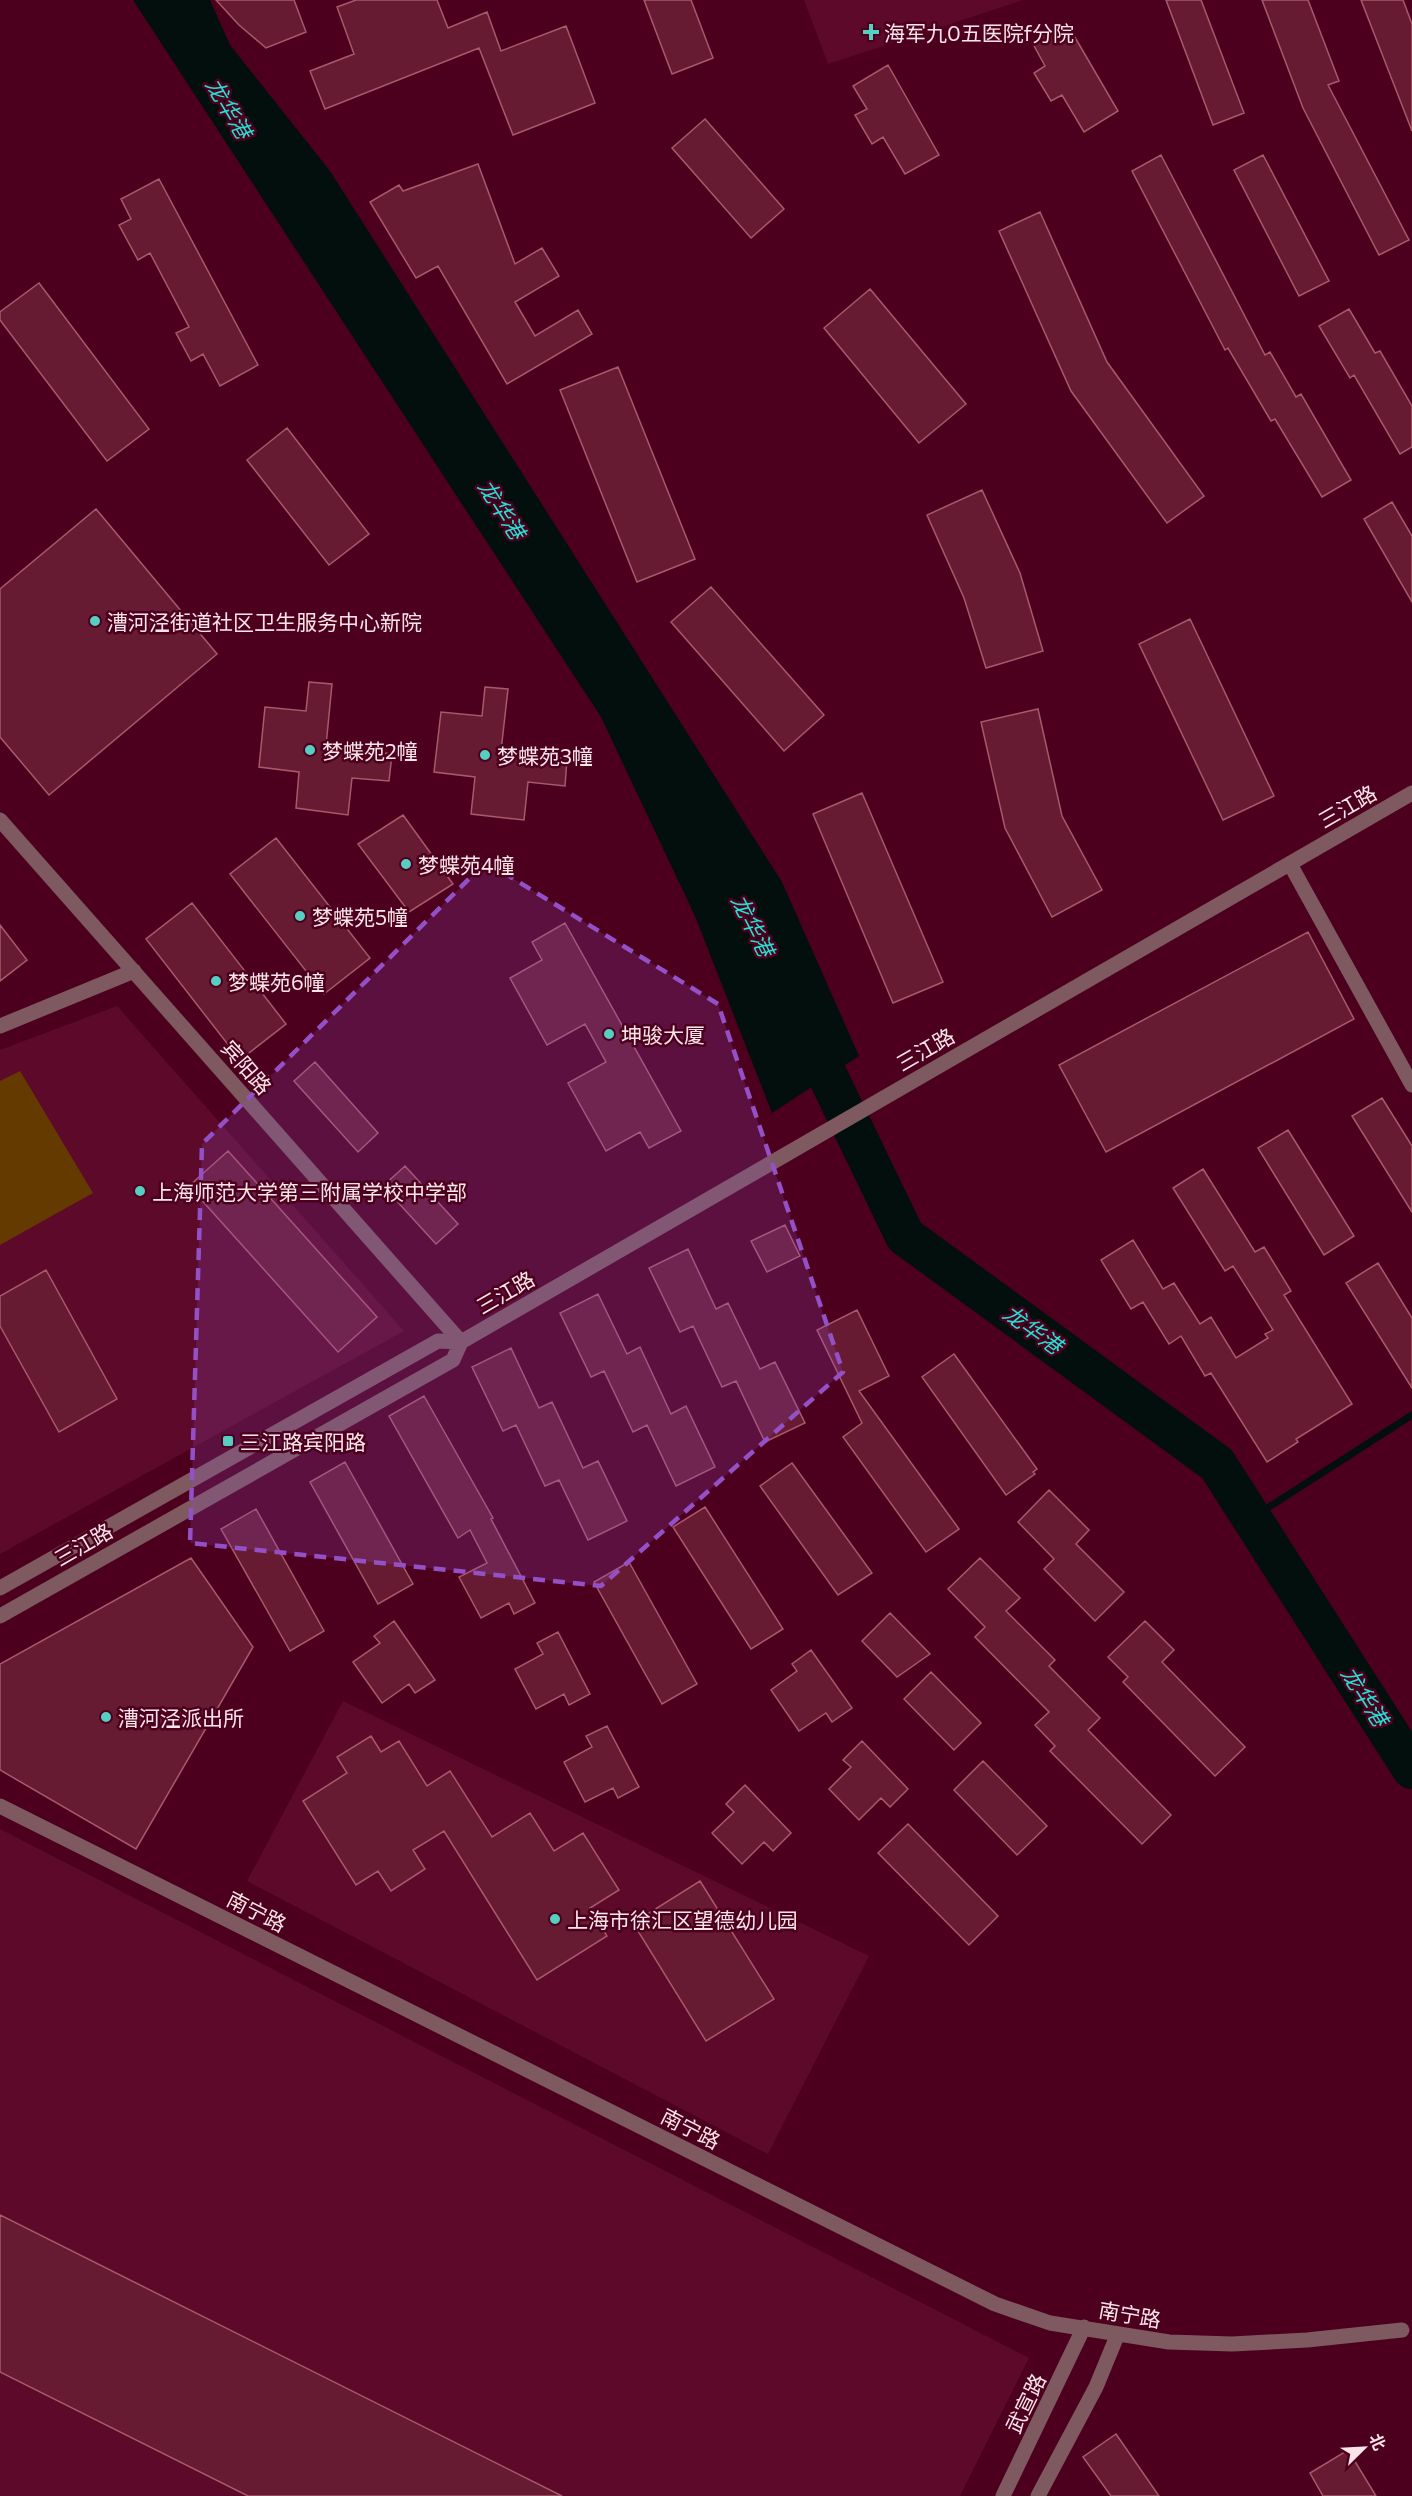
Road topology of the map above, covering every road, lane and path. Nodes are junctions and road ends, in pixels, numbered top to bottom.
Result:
1 (1412, 793) edge
2 (0, 819) edge
3 (1290, 864) junction
4 (134, 970) junction
5 (0, 1026) edge
6 (1412, 1085) edge
7 (461, 1342) junction
8 (0, 1588) edge
9 (0, 1616) edge
10 (0, 1806) edge
11 (1084, 2327) junction
12 (1402, 2330) dead end
13 (1117, 2336) junction
14 (1003, 2496) edge
15 (1038, 2496) edge

1 - 3 street, 三江路
2 - 4 street, 宾阳路
3 - 6 street
3 - 7 street, 三江路
4 - 5 street
4 - 7 street, 宾阳路
7 - 8 street, 三江路
7 - 9 street, 三江路
10 - 11 street, 南宁路
11 - 13 street, 南宁路
11 - 14 street, 武宣路
12 - 13 street, 南宁路
13 - 15 street

